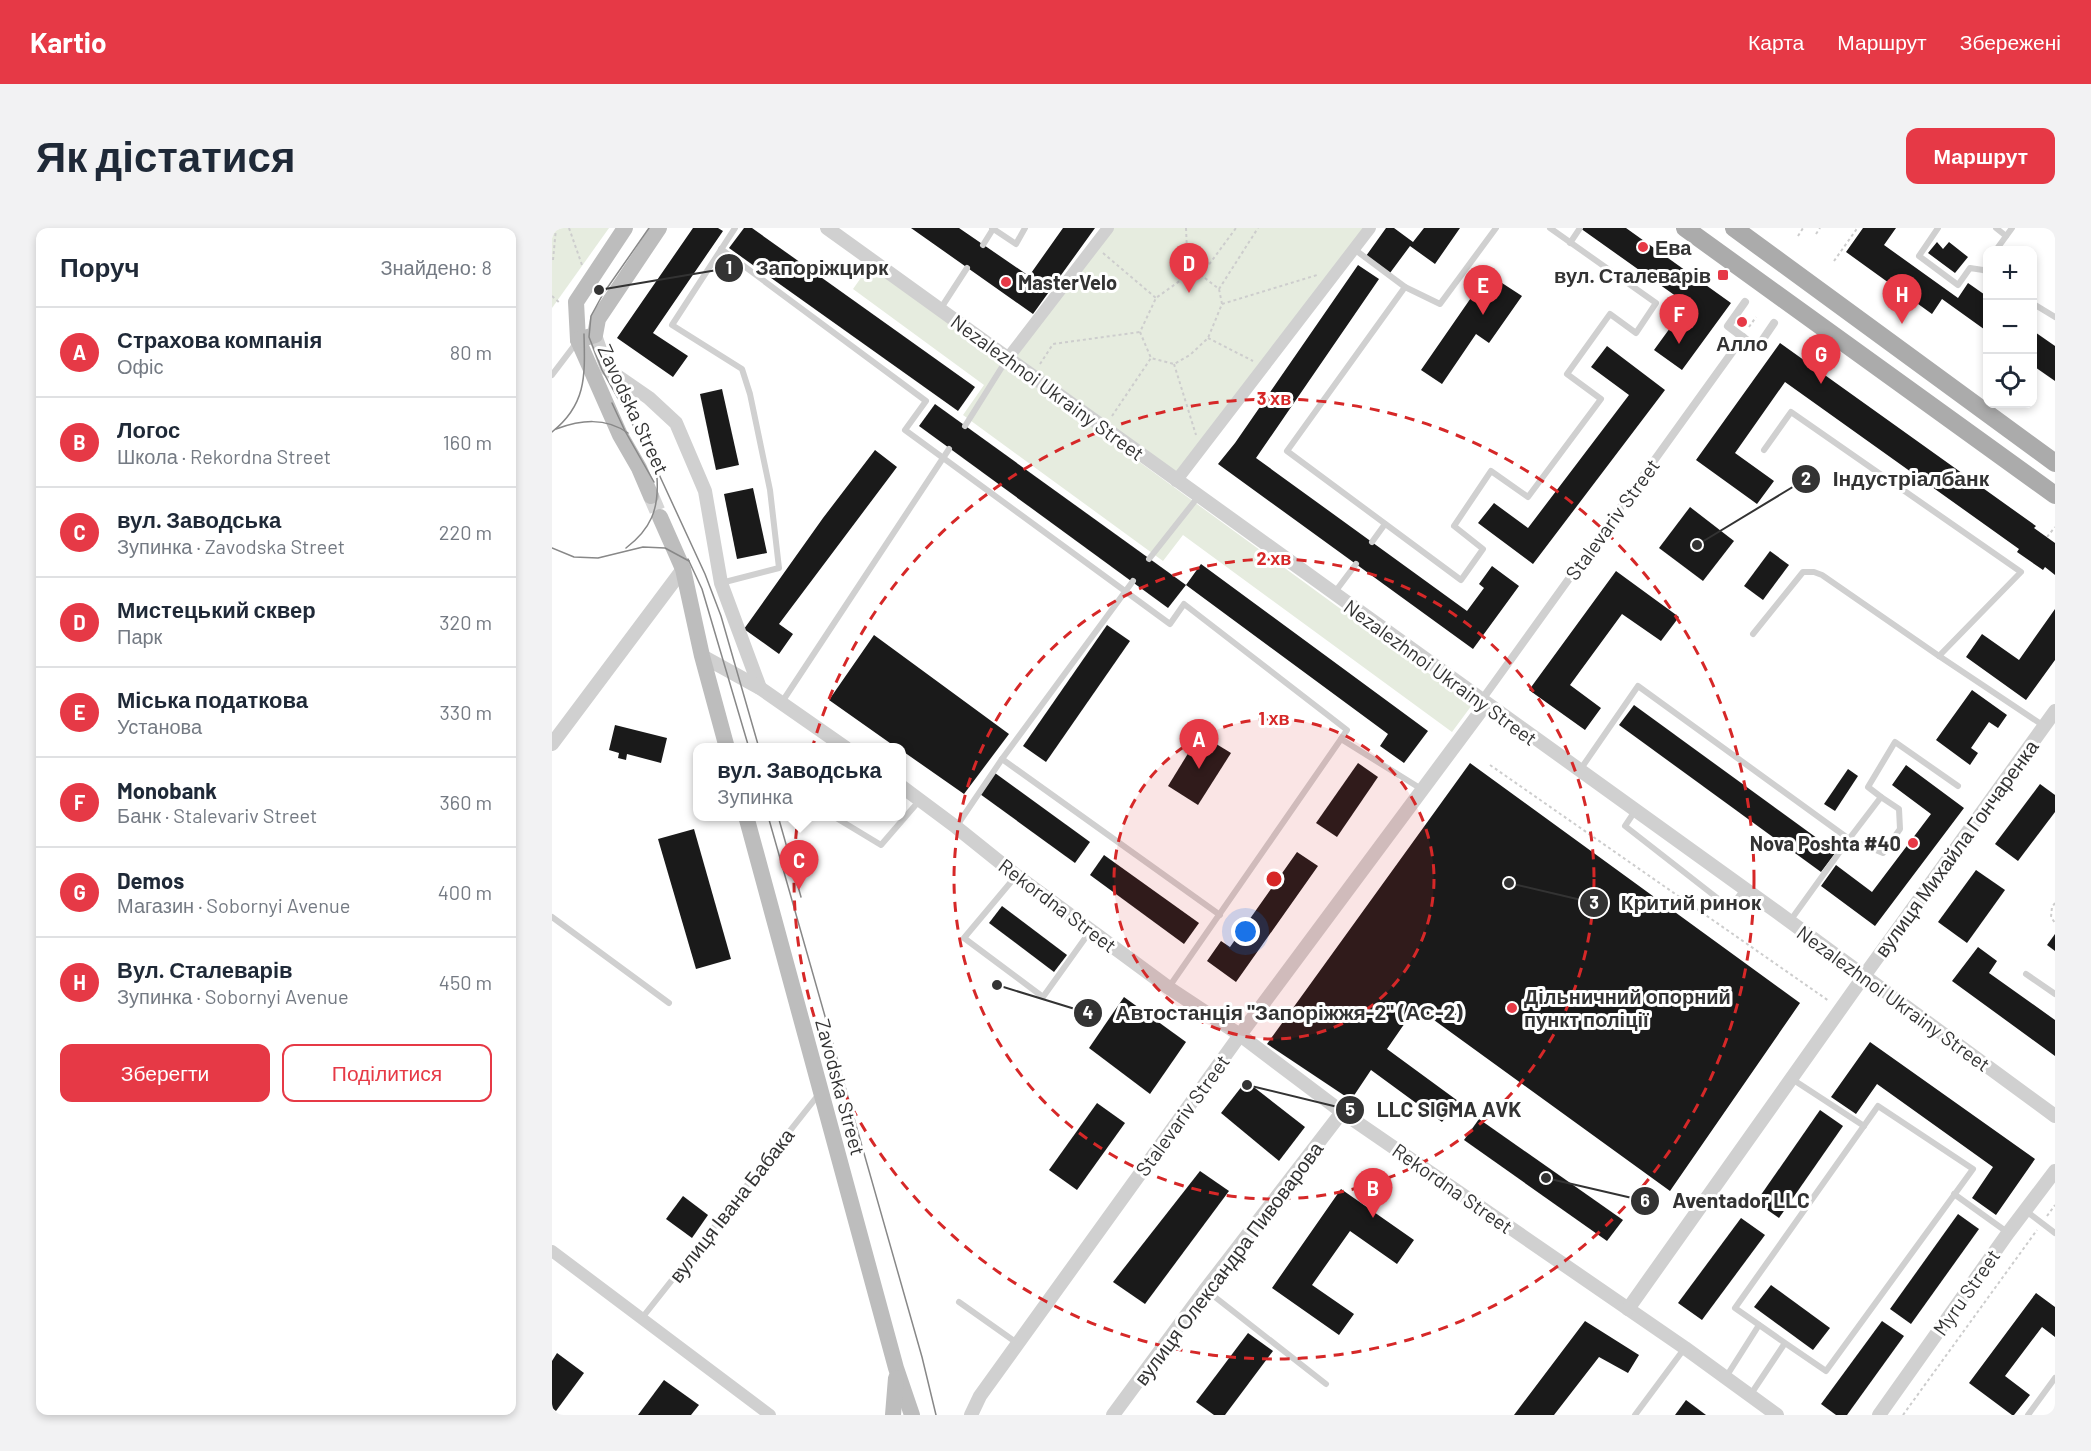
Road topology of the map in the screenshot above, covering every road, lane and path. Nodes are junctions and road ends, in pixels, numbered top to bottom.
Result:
1 (556, 228) edge
2 (569, 228) edge
3 (625, 228) edge
4 (659, 228) edge
5 (735, 228) edge
6 (827, 228) edge
7 (992, 228) edge
8 (1025, 228) edge
9 (1108, 228) edge
10 (1186, 228) edge
11 (1236, 228) edge
12 (1252, 228) edge
13 (1370, 228) edge
14 (1496, 228) edge
15 (1550, 228) edge
16 (1580, 228) edge
17 (1685, 228) edge
18 (1734, 228) edge
19 (1803, 228) edge
20 (1820, 228) edge
21 (1938, 228) edge
22 (1996, 228) edge
23 (2012, 228) edge
24 (1855, 229) edge
25 (1257, 230) edge
26 (1816, 234) dead end
27 (1798, 236) dead end
28 (2006, 237) junction
29 (1570, 243) junction
30 (983, 245) dead end
31 (1095, 246) junction
32 (1999, 246) edge
33 (721, 249) junction
34 (1354, 249) junction
35 (552, 260) edge
36 (1834, 261) dead end
37 (967, 268) dead end
38 (1340, 268) junction
39 (1983, 271) edge
40 (1188, 275) junction
41 (1201, 275) junction
42 (589, 283) junction
43 (1405, 287) junction
44 (1219, 289) junction
45 (1156, 298) junction
46 (1745, 302) dead end
47 (1222, 304) junction
48 (2037, 306) edge
49 (941, 308) junction
50 (2055, 317) edge
51 (1774, 323) dead end
52 (1140, 332) junction
53 (595, 335) junction
54 (1743, 337) junction
55 (1208, 338) junction
56 (578, 340) junction
57 (1008, 358) junction
58 (1151, 358) junction
59 (1174, 364) junction
60 (1264, 366) junction
61 (552, 375) edge
62 (1033, 375) junction
63 (965, 426) dead end
64 (1103, 428) junction
65 (949, 449) dead end
66 (1200, 449) junction
67 (1764, 450) dead end
68 (943, 458) junction
69 (2055, 463) edge
70 (1176, 481) junction
71 (2055, 495) edge
72 (651, 496) tunnel mouth
73 (1198, 496) junction
74 (660, 517) tunnel mouth
75 (1385, 524) junction
76 (2055, 527) edge
77 (2047, 537) dead end
78 (1372, 542) dead end
79 (1149, 559) dead end
80 (1356, 564) dead end
81 (682, 569) junction
82 (1133, 581) dead end
83 (721, 583) junction
84 (1125, 591) junction
85 (1334, 594) junction
86 (1753, 634) dead end
87 (702, 656) junction
88 (1939, 656) junction
89 (760, 688) junction
90 (782, 702) junction
91 (1484, 702) junction
92 (2055, 711) edge
93 (2044, 726) junction
94 (1341, 739) junction
95 (726, 743) edge
96 (840, 743) edge
97 (552, 744) edge
98 (1002, 759) junction
99 (1490, 765) dead end
100 (1579, 771) junction
101 (1958, 786) dead end
102 (906, 790) edge
103 (1423, 790) junction
104 (1881, 797) junction
105 (921, 800) junction
106 (1635, 811) junction
107 (906, 816) edge
108 (747, 821) edge
109 (842, 821) edge
110 (902, 821) edge
111 (956, 827) junction
112 (1849, 839) junction
113 (1017, 876) junction
114 (1744, 890) junction
115 (2055, 903) edge
116 (1220, 915) junction
117 (552, 917) edge
118 (1789, 922) junction
119 (2055, 923) edge
120 (1091, 930) junction
121 (2026, 974) dead end
122 (1864, 976) junction
123 (1169, 988) junction
124 (2055, 994) edge
125 (1829, 1000) dead end
126 (669, 1003) dead end
127 (1240, 1035) junction
128 (1791, 1079) junction
129 (821, 1091) junction
130 (1342, 1112) junction
131 (2055, 1116) edge
132 (1864, 1126) junction
133 (2055, 1172) edge
134 (1954, 1194) junction
135 (2055, 1205) edge
136 (2025, 1211) junction
137 (2042, 1223) junction
138 (2008, 1233) junction
139 (2055, 1233) edge
140 (552, 1251) edge
141 (1205, 1290) junction
142 (959, 1302) dead end
143 (1628, 1309) junction
144 (642, 1318) junction
145 (1759, 1324) junction
146 (1785, 1343) junction
147 (1018, 1344) junction
148 (1685, 1348) junction
149 (896, 1368) junction
150 (1725, 1378) junction
151 (2055, 1378) edge
152 (1326, 1384) dead end
153 (1751, 1394) junction
154 (771, 1415) edge
155 (893, 1415) edge
156 (912, 1415) edge
157 (971, 1415) edge
158 (1113, 1415) edge
159 (1635, 1415) edge
160 (1777, 1415) edge
161 (1879, 1415) edge
162 (1903, 1415) edge
163 (2028, 1415) edge

1 - 35 path
2 - 42 path
3 - 42 main road
4 - 53 main road
5 - 33 lane
6 - 49 street, Nezalezhnoi Ukrainy Street
7 - 8 lane
7 - 30 lane
9 - 31 street
10 - 40 path
11 - 41 path
12 - 25 path
13 - 34 street
14 - 43 lane
15 - 29 lane
16 - 29 lane
17 - 71 main road
18 - 69 main road
19 - 27 path
20 - 26 path
21 - 39 lane
22 - 28 lane
23 - 28 lane
24 - 36 path
25 - 44 path
28 - 32 lane
29 - 75 lane
31 - 45 path
31 - 57 street
33 - 68 lane
33 - 83 lane
34 - 38 street
34 - 43 lane
37 - 49 lane
38 - 47 path
38 - 60 street
40 - 41 path
40 - 45 path
41 - 44 path
42 - 56 main road, Zavodska Street
43 - 75 lane
44 - 47 path
45 - 52 path
46 - 54 street
47 - 55 path
48 - 50 lane
49 - 57 street, Nezalezhnoi Ukrainy Street
51 - 54 street
52 - 58 path
52 - 62 path
53 - 56 main road, Zavodska Street
53 - 83 street
54 - 91 street, Stalevariv Street
55 - 59 path
55 - 60 path
56 - 61 lane
56 - 72 main road, Zavodska Street
57 - 62 street, Nezalezhnoi Ukrainy Street
57 - 63 lane
58 - 59 path
58 - 64 path
59 - 66 path
60 - 66 street
62 - 64 street, Nezalezhnoi Ukrainy Street
64 - 70 street, Nezalezhnoi Ukrainy Street
65 - 68 lane
66 - 70 street
67 - 88 lane
68 - 84 lane
68 - 90 lane
70 - 73 street, Nezalezhnoi Ukrainy Street
73 - 79 lane
73 - 85 street, Nezalezhnoi Ukrainy Street
74 - 81 main road
75 - 78 lane
76 - 77 path
80 - 85 lane
81 - 87 main road
81 - 97 street
82 - 84 lane
83 - 89 street
84 - 94 lane
84 - 98 lane
85 - 91 street, Nezalezhnoi Ukrainy Street
86 - 88 lane
87 - 89 street
87 - 95 main road
88 - 93 lane
89 - 90 street
90 - 96 street
91 - 100 street, Nezalezhnoi Ukrainy Street
91 - 103 street, Stalevariv Street
92 - 93 street, вулиця Михайла Гончаренка
93 - 122 street, вулиця Михайла Гончаренка
94 - 103 lane
94 - 116 lane
98 - 111 lane
98 - 116 lane
99 - 125 path
100 - 106 street, Nezalezhnoi Ukrainy Street
100 - 112 lane
101 - 104 lane
102 - 105 street, Rekordna Street
103 - 127 street, Stalevariv Street
104 - 112 lane
104 - 112 lane
105 - 107 lane
105 - 111 street, Rekordna Street
106 - 114 street, Nezalezhnoi Ukrainy Street
106 - 114 lane
108 - 129 main road, Zavodska Street
109 - 110 lane
111 - 113 street, Rekordna Street
112 - 118 lane
113 - 120 street, Rekordna Street
113 - 120 lane
114 - 118 street, Nezalezhnoi Ukrainy Street
115 - 119 path
116 - 123 lane
117 - 126 lane
118 - 122 street, Nezalezhnoi Ukrainy Street
120 - 123 street, Rekordna Street
121 - 124 lane
122 - 128 street, вулиця Михайла Гончаренка
122 - 131 street, Nezalezhnoi Ukrainy Street
123 - 127 street, Rekordna Street
127 - 130 street, Rekordna Street
127 - 147 street, Stalevariv Street
128 - 132 lane
128 - 143 street, вулиця Михайла Гончаренка
129 - 144 lane, вулиця Івана Бабака
129 - 149 main road, Zavodska Street
130 - 141 street, вулиця Олександра Пивоварова
130 - 143 street, Rekordna Street
132 - 134 lane
132 - 145 lane
133 - 136 street, Myru Street
134 - 138 lane
134 - 146 lane
135 - 137 path
136 - 137 lane
136 - 138 street, Myru Street
137 - 139 lane
137 - 162 path
138 - 161 street, Myru Street
140 - 144 street
141 - 152 lane
141 - 158 street, вулиця Олександра Пивоварова
142 - 147 lane
143 - 148 street, Rekordna Street
144 - 154 street
145 - 146 lane
145 - 150 lane
146 - 153 lane
147 - 157 street, Stalevariv Street
148 - 150 street, Rekordna Street
148 - 159 lane
149 - 155 main road, Zavodska Street
149 - 156 main road, Zavodska Street
150 - 153 street, Rekordna Street
151 - 163 lane
153 - 160 street, Rekordna Street

